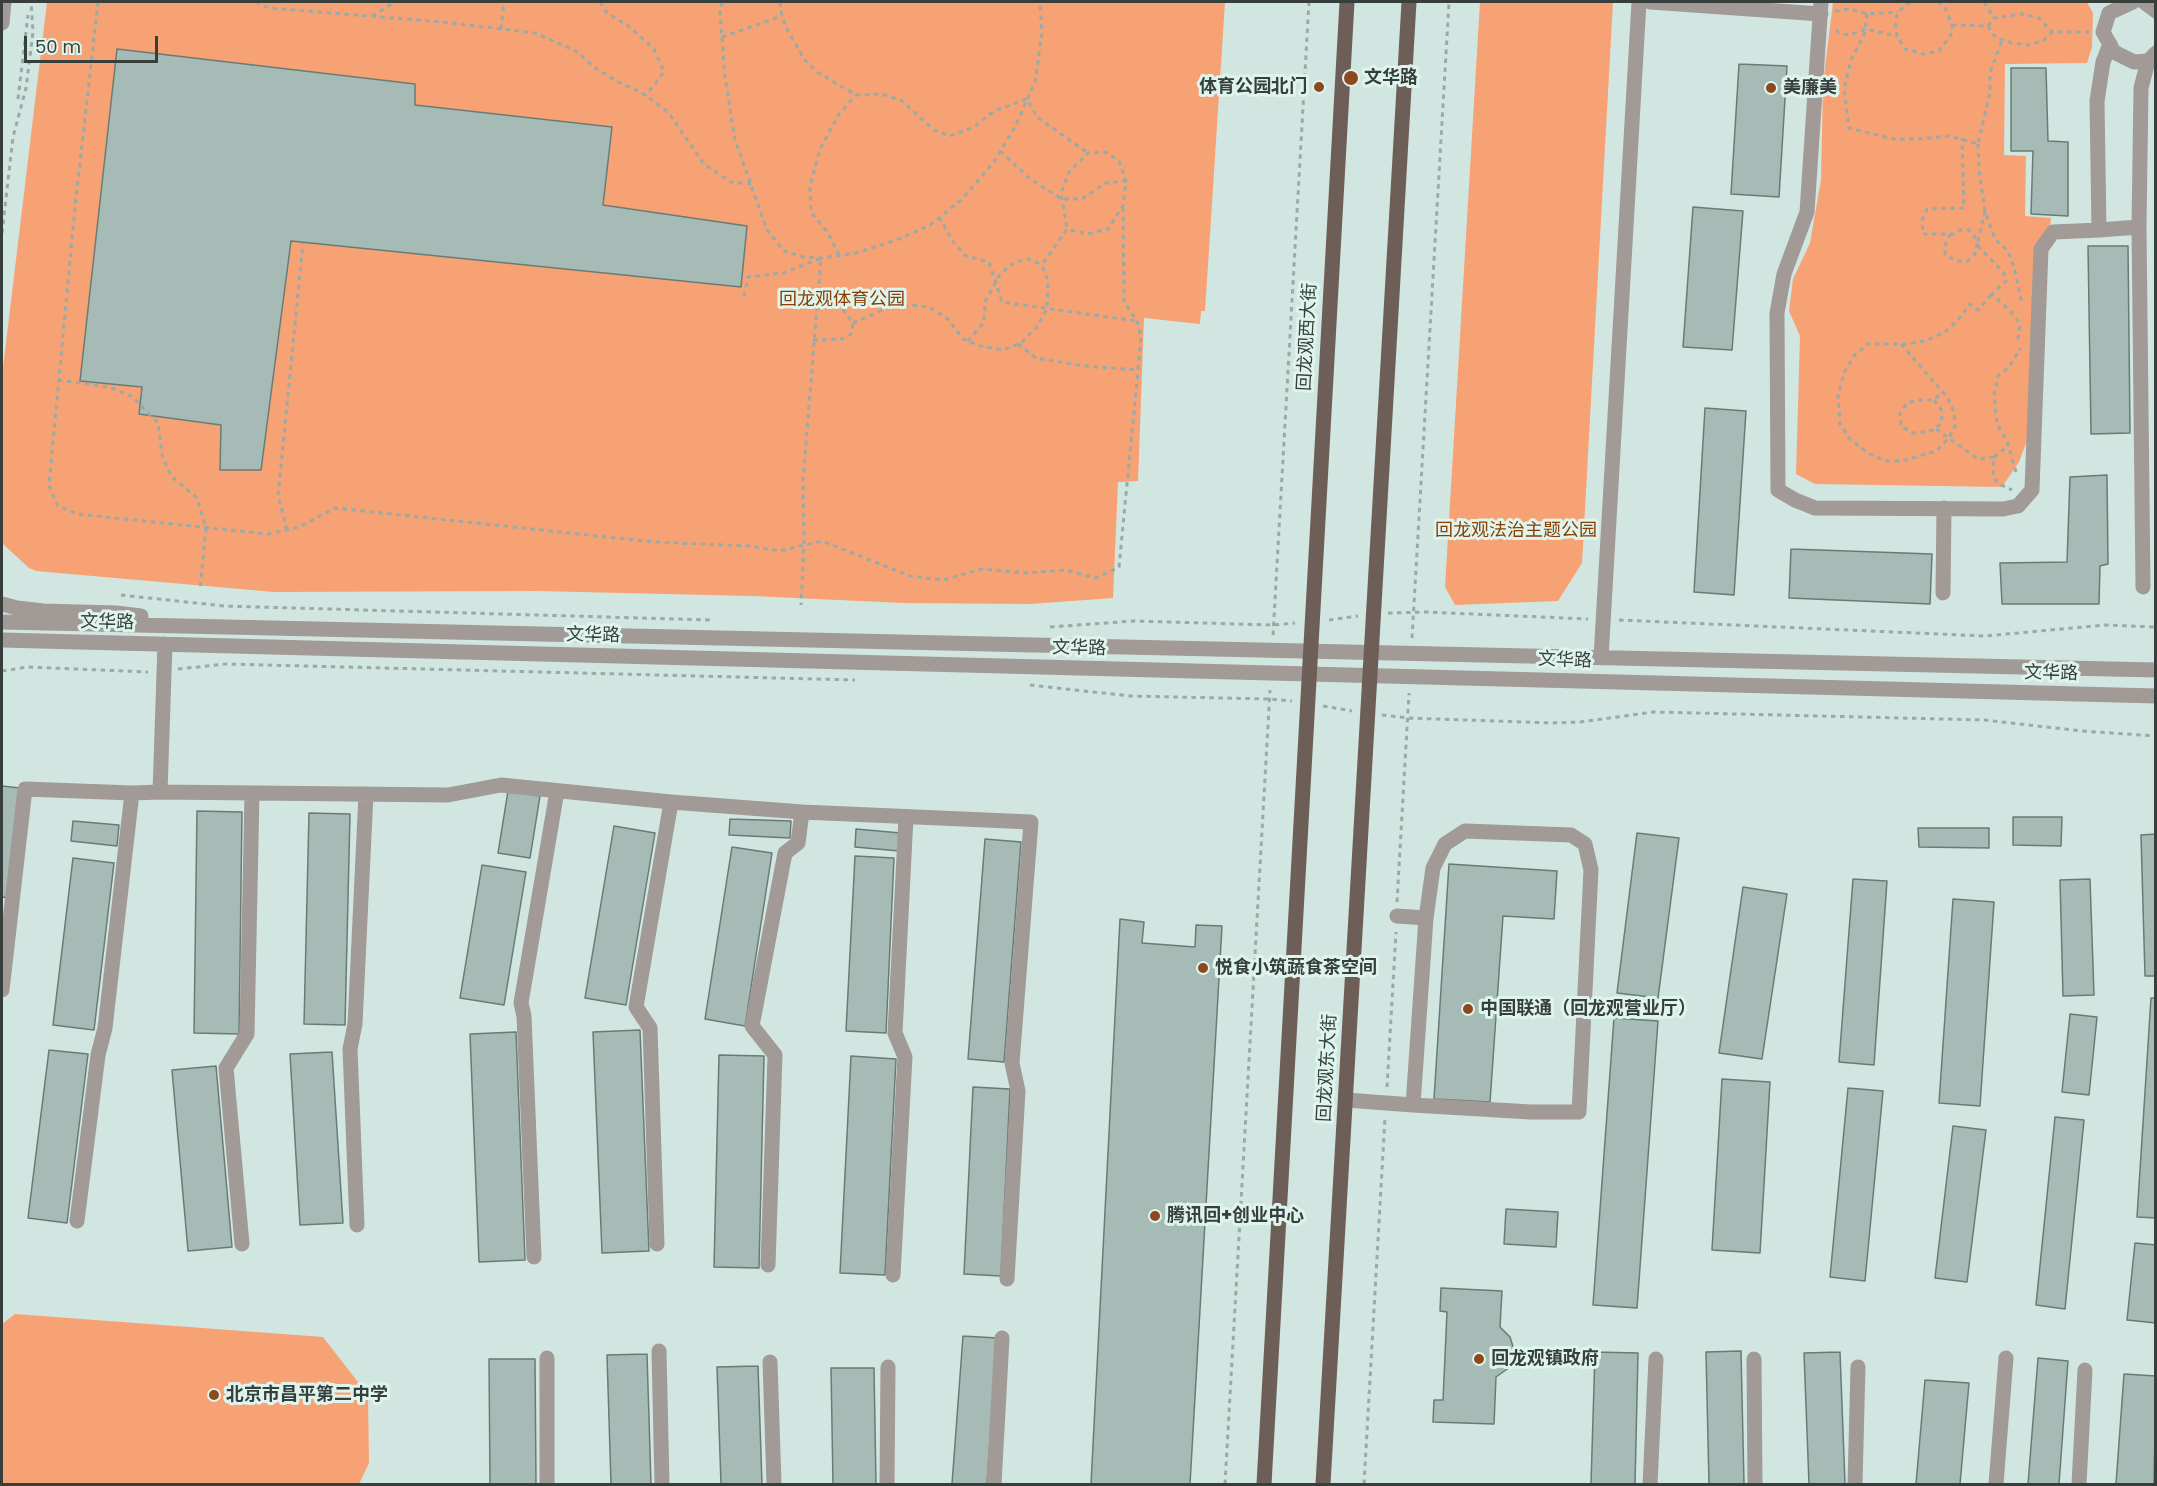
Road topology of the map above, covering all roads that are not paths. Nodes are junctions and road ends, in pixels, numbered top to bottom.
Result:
1 (4, 2) edge
2 (1347, 2) edge
3 (1409, 2) edge
4 (1639, 2) edge
5 (1650, 2) edge
6 (2133, 2) edge
7 (2144, 2) edge
8 (2108, 7) edge
9 (1821, 8) edge
10 (2156, 11) edge
11 (2, 23) edge
12 (2106, 38) junction
13 (2152, 57) edge
14 (2139, 227) junction
15 (2099, 230) junction
16 (1944, 508) junction
17 (2143, 587) dead end
18 (1943, 593) dead end
19 (2, 604) edge
20 (2, 622) edge
21 (210, 627) junction
22 (2, 640) edge
23 (72, 642) junction
24 (165, 644) junction
25 (2, 650) edge
26 (1310, 651) junction
27 (1371, 653) junction
28 (1601, 658) junction
29 (2156, 670) edge
30 (1309, 674) junction
31 (1370, 676) junction
32 (2156, 696) edge
33 (557, 791) junction
34 (160, 792) junction
35 (132, 793) junction
36 (252, 793) junction
37 (366, 794) junction
38 (671, 802) junction
39 (802, 812) junction
40 (906, 817) junction
41 (1396, 916) dead end
42 (1426, 918) junction
43 (2, 990) edge
44 (1346, 1100) junction
45 (1413, 1105) junction
46 (77, 1221) dead end
47 (357, 1225) dead end
48 (242, 1244) dead end
49 (657, 1244) dead end
50 (534, 1257) dead end
51 (768, 1265) dead end
52 (893, 1275) dead end
53 (1007, 1279) dead end
54 (1002, 1338) dead end
55 (659, 1351) dead end
56 (2006, 1358) dead end
57 (547, 1359) dead end
58 (1656, 1359) dead end
59 (1754, 1359) dead end
60 (770, 1362) dead end
61 (888, 1367) dead end
62 (1858, 1367) dead end
63 (2085, 1371) dead end
64 (547, 1485) edge
65 (662, 1485) edge
66 (774, 1485) edge
67 (887, 1485) edge
68 (994, 1485) edge
69 (1264, 1485) edge
70 (1323, 1485) edge
71 (1650, 1485) edge
72 (1755, 1485) edge
73 (1855, 1485) edge
74 (1996, 1485) edge
75 (2079, 1485) edge

1 - 11 street
2 - 26 main road, 回龙观西大街
3 - 27 main road
4 - 28 street
5 - 9 street
6 - 8 street
7 - 10 street
8 - 12 street
9 - 16 street
12 - 13 street
12 - 15 street
13 - 14 street
14 - 15 street
14 - 17 street
15 - 16 street
16 - 18 street
19 - 21 street
20 - 21 street, 文华路
21 - 26 street, 文华路
22 - 23 street, 文华路
23 - 24 street, 文华路
23 - 25 street
24 - 30 street, 文华路
24 - 34 street
26 - 27 street, 文华路
26 - 30 main road, 回龙观西大街
27 - 28 street, 文华路
27 - 31 main road, 回龙观东大街
28 - 29 street, 文华路
30 - 31 street, 文华路
30 - 69 main road
31 - 32 street, 文华路
31 - 44 main road, 回龙观东大街
33 - 37 street
33 - 38 street
33 - 50 street
34 - 35 street
34 - 36 street
35 - 43 street
35 - 46 street
36 - 37 street
36 - 48 street
37 - 47 street
38 - 39 street
38 - 49 street
39 - 40 street
39 - 51 street
40 - 52 street
40 - 53 street
41 - 42 street
42 - 45 street
42 - 45 street
44 - 45 street
44 - 70 main road, 回龙观东大街
54 - 68 street
55 - 65 street
56 - 74 street
57 - 64 street
58 - 71 street
59 - 72 street
60 - 66 street
61 - 67 street
62 - 73 street
63 - 75 street

